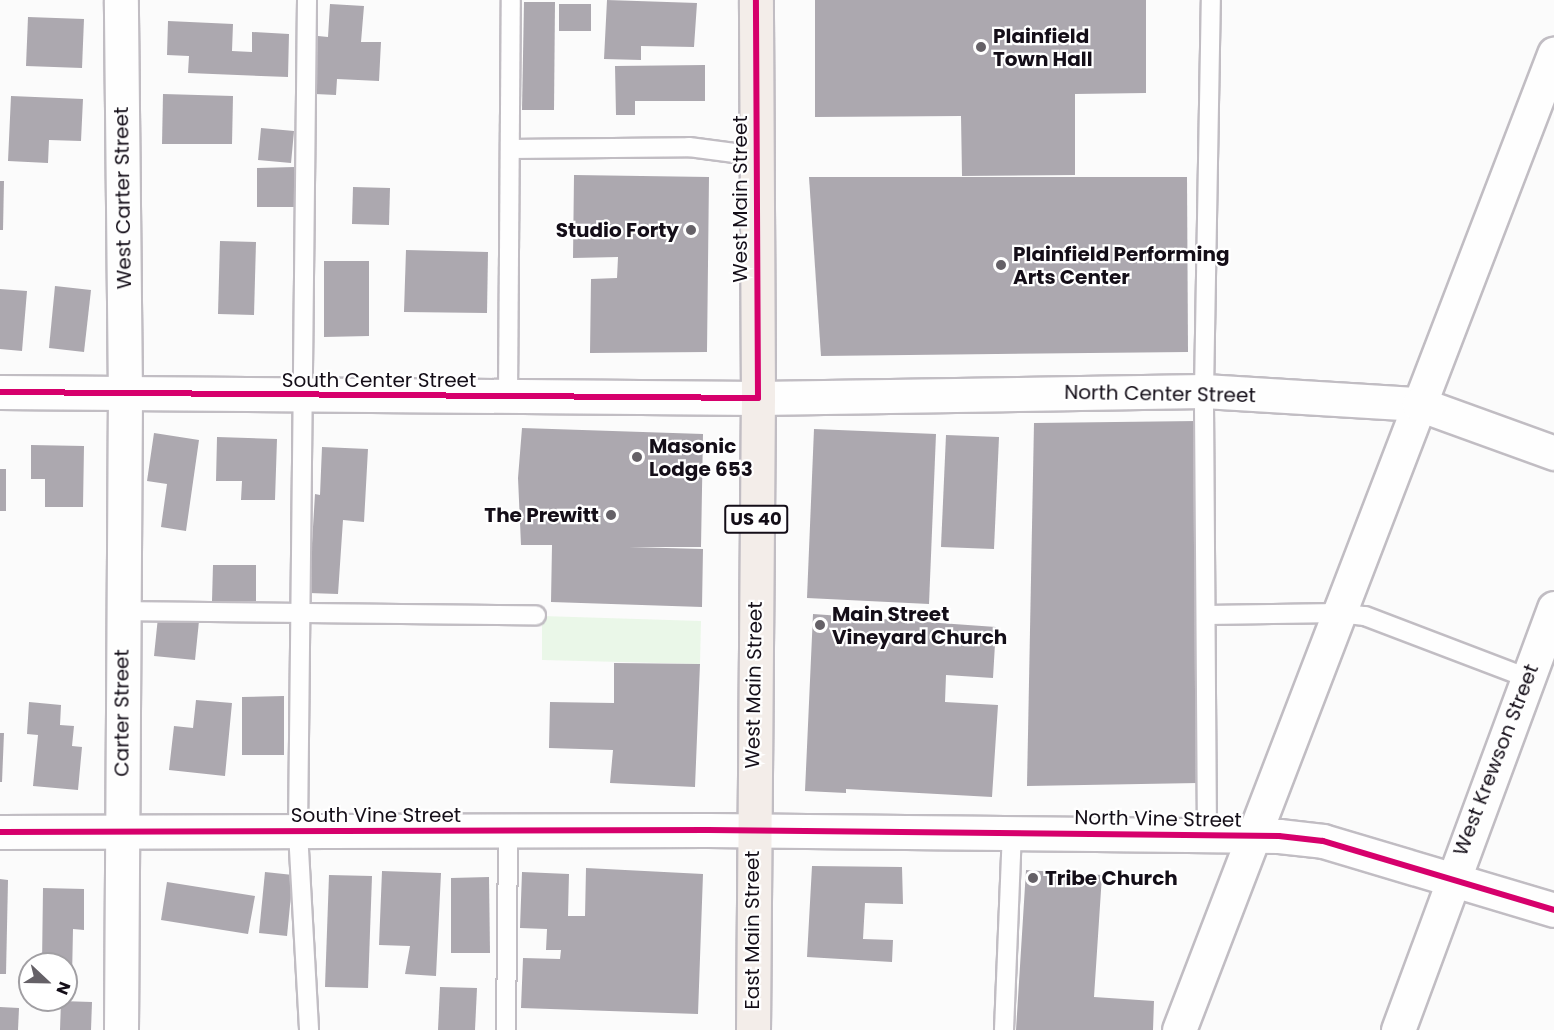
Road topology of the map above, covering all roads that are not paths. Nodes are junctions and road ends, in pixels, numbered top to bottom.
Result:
1 (121, 0) edge
2 (307, 0) edge
3 (511, 0) edge
4 (756, 0) edge
5 (1211, 0) edge
6 (1554, 54) edge
7 (510, 149) junction
8 (757, 156) junction
9 (1204, 391) junction
10 (0, 392) edge
11 (125, 396) junction
12 (303, 396) junction
13 (508, 397) junction
14 (758, 398) junction
15 (1419, 404) junction
16 (1554, 453) edge
17 (1554, 608) edge
18 (123, 611) junction
19 (300, 613) junction
20 (1339, 613) junction
21 (536, 615) dead end
22 (1206, 615) junction
23 (1527, 678) junction
24 (508, 831) junction
25 (752, 831) junction
26 (0, 832) edge
27 (121, 832) junction
28 (298, 832) junction
29 (1012, 833) junction
30 (1207, 836) junction
31 (1253, 836) junction
32 (1451, 879) junction
33 (1554, 910) edge
34 (121, 1030) edge
35 (309, 1030) edge
36 (506, 1030) edge
37 (753, 1030) edge
38 (1004, 1030) edge
39 (1179, 1030) edge
40 (1398, 1030) edge

1 - 11 street, West Carter Street
2 - 12 lane
3 - 7 lane
4 - 8 main road, West Main Street / US 40
5 - 9 lane
6 - 15 street
7 - 8 lane
7 - 13 lane
8 - 14 main road, West Main Street / US 40
9 - 14 street, North Center Street
9 - 15 street, North Center Street
9 - 22 lane
10 - 11 street, South Center Street
11 - 12 street, South Center Street
11 - 18 street, Carter Street
12 - 13 street, South Center Street
12 - 19 lane
13 - 14 street, South Center Street
14 - 25 main road, West Main Street / US 40
15 - 16 street, North Center Street
15 - 20 street
17 - 23 street, West Krewson Street
18 - 19 lane
18 - 27 street, Carter Street
19 - 21 lane
19 - 28 lane
20 - 22 lane
20 - 23 lane
20 - 31 street
22 - 30 lane
23 - 32 street, West Krewson Street
24 - 25 street, South Vine Street
24 - 28 street, South Vine Street
24 - 36 lane
25 - 29 street, North Vine Street
25 - 37 main road, East Main Street / US 40
26 - 27 street, South Vine Street
27 - 28 street, South Vine Street
27 - 34 street, Carter Street
28 - 35 lane
29 - 30 street, North Vine Street
29 - 38 lane
30 - 31 street, North Vine Street
31 - 32 street, North Vine Street
31 - 39 street
32 - 33 street, North Vine Street
32 - 40 street, West Krewson Street

